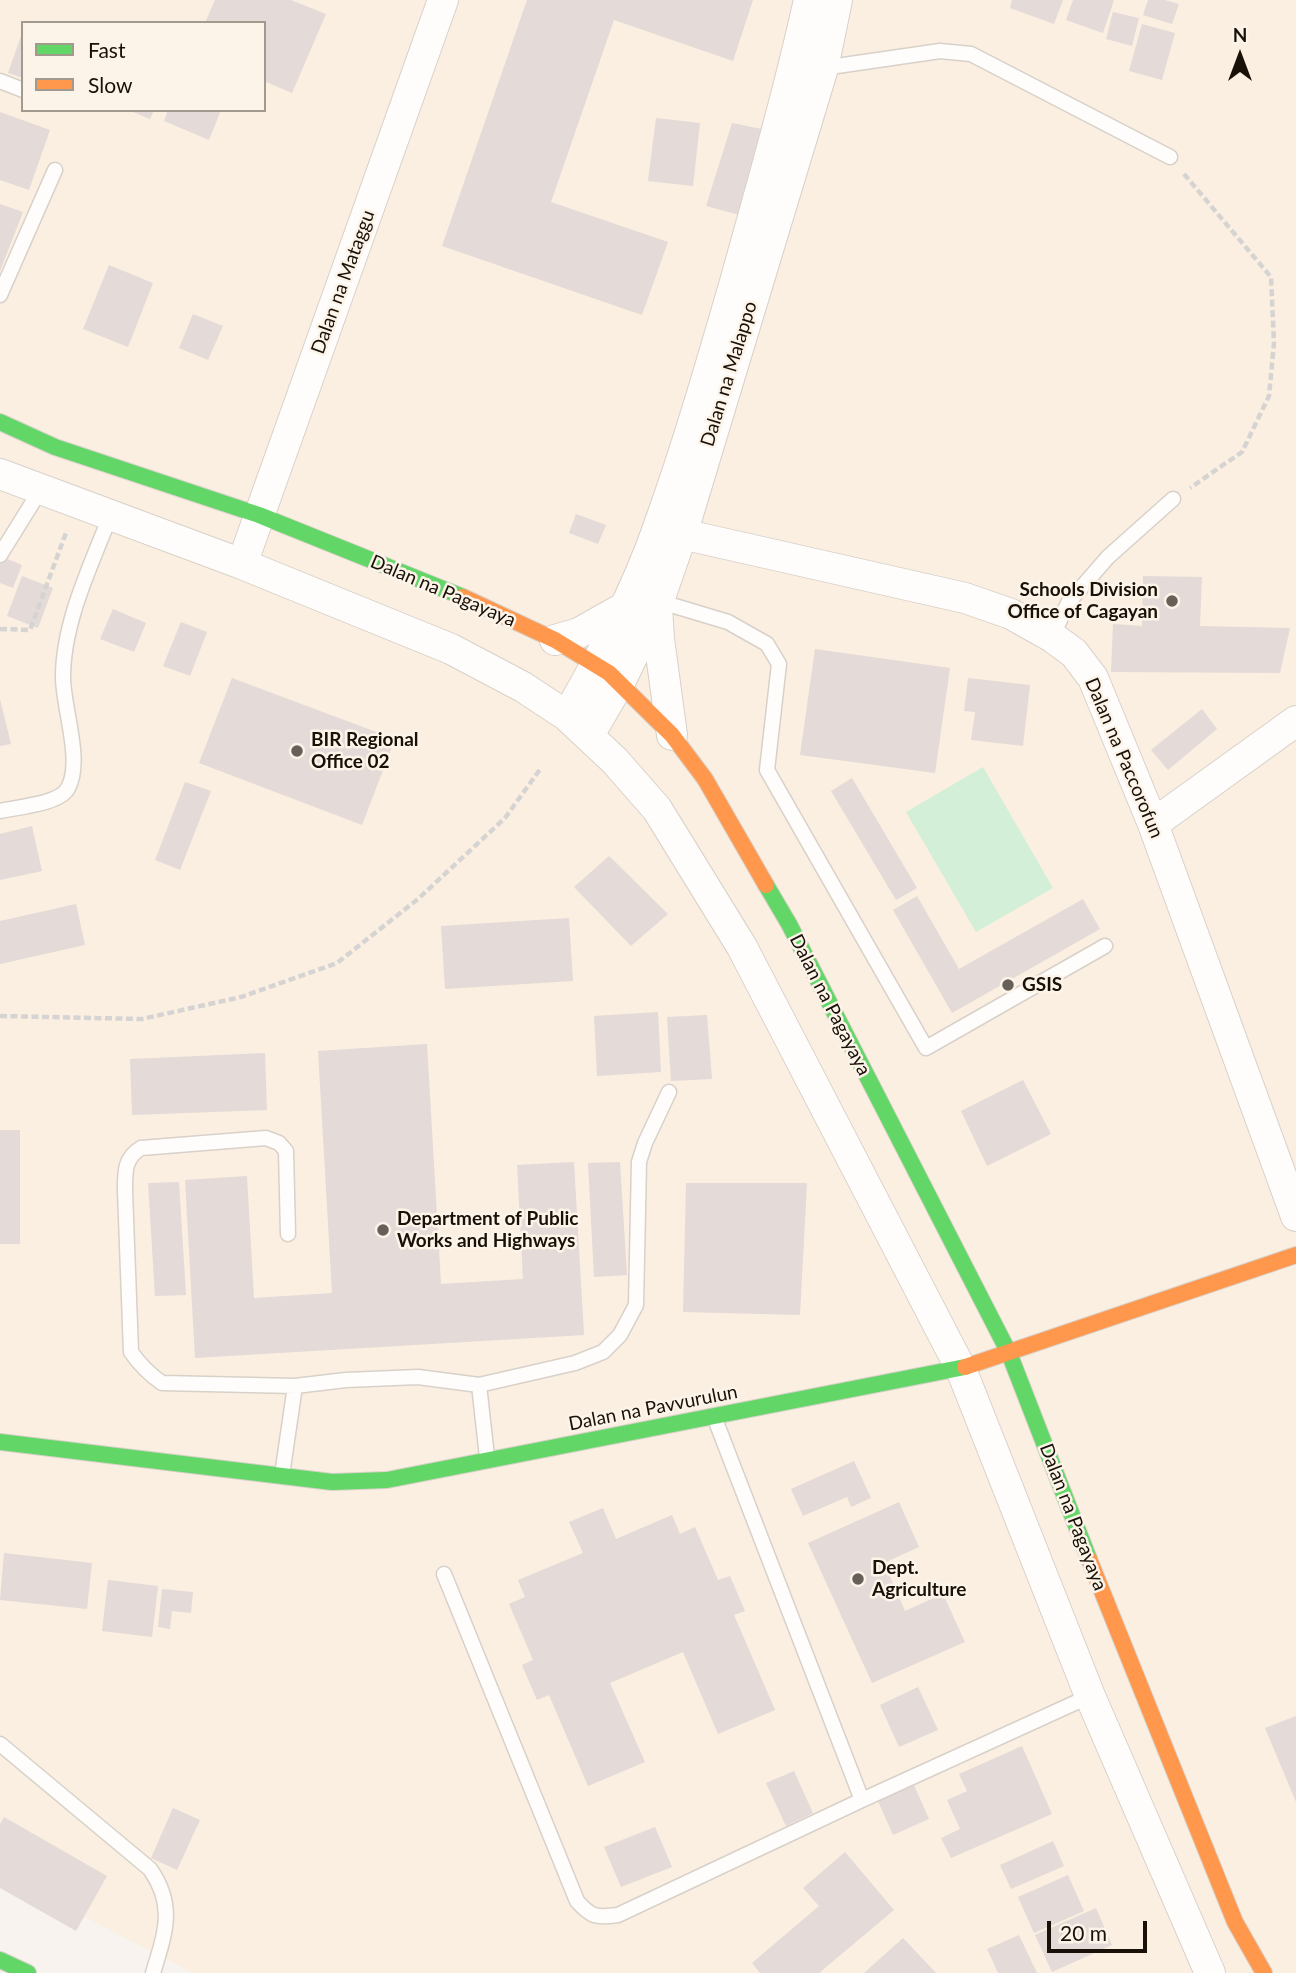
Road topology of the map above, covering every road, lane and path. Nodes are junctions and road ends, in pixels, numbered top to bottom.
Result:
1 (443, 0) edge
2 (809, 0) edge
3 (838, 0) edge
4 (823, 68) junction
5 (0, 80) edge
6 (21, 89) edge
7 (1170, 157) joint
8 (55, 170) dead end
9 (0, 295) edge
10 (0, 422) edge
11 (0, 474) edge
12 (41, 489) junction
13 (1173, 499) joint
14 (77, 502) junction
15 (111, 514) junction
16 (259, 515) junction
17 (682, 534) junction
18 (0, 555) edge
19 (242, 564) junction
20 (657, 603) junction
21 (625, 607) junction
22 (0, 629) edge
23 (1052, 637) junction
24 (555, 640) junction
25 (596, 665) junction
26 (620, 682) junction
27 (1296, 721) edge
28 (578, 725) junction
29 (672, 735) junction
30 (541, 768) dead end
31 (0, 811) edge
32 (1153, 824) junction
33 (1105, 946) dead end
34 (0, 1016) edge
35 (669, 1092) dead end
36 (1296, 1216) edge
37 (288, 1234) dead end
38 (1296, 1255) edge
39 (1009, 1353) junction
40 (961, 1369) junction
41 (479, 1385) junction
42 (295, 1386) junction
43 (714, 1417) junction
44 (0, 1442) edge
45 (488, 1461) junction
46 (281, 1476) junction
47 (444, 1574) dead end
48 (1090, 1696) junction
49 (0, 1744) edge
50 (862, 1800) junction
51 (0, 1960) edge
52 (28, 1973) edge
53 (153, 1973) edge
54 (1210, 1973) edge
55 (1264, 1973) edge

1 - 16 street, Dalan na Mataggu
2 - 21 street, Dalan na Malappo
3 - 4 street, Dalan na Malappo
4 - 7 lane
4 - 17 street, Dalan na Malappo
5 - 6 lane
7 - 13 path
8 - 9 lane
10 - 16 main road, Dalan na Pagayaya
11 - 12 street
12 - 14 street
12 - 18 lane
13 - 23 lane
14 - 15 street
14 - 22 path
15 - 19 street
15 - 31 lane
16 - 19 street, Dalan na Mataggu
16 - 24 main road, Dalan na Pagayaya
17 - 20 street, Dalan na Malappo
17 - 23 street, Dalan na Paccorofun
19 - 28 street
20 - 26 street, Dalan na Malappo
20 - 29 street
20 - 33 lane
21 - 24 street
21 - 25 street, Dalan na Malappo
23 - 32 street, Dalan na Paccorofun
24 - 25 main road, Dalan na Pagayaya
25 - 26 main road, Dalan na Pagayaya
25 - 28 street, Dalan na Malappo
26 - 28 street, Dalan na Malappo
26 - 29 main road, Dalan na Pagayaya
27 - 32 street
28 - 40 street
29 - 39 main road, Dalan na Pagayaya
30 - 34 path
32 - 36 street, Dalan na Paccorofun
35 - 41 lane
37 - 42 lane
38 - 39 main road, Dalan na Pavvurulun
39 - 40 main road, Dalan na Pavvurulun
39 - 55 main road, Dalan na Pagayaya
40 - 43 main road, Dalan na Pavvurulun
40 - 48 street
41 - 42 lane
41 - 45 lane
42 - 46 lane
43 - 45 main road, Dalan na Pavvurulun
43 - 50 lane
44 - 46 main road, Dalan na Pavvurulun
45 - 46 main road, Dalan na Pavvurulun
47 - 50 lane
48 - 50 lane
48 - 54 street
49 - 53 lane
51 - 52 main road

